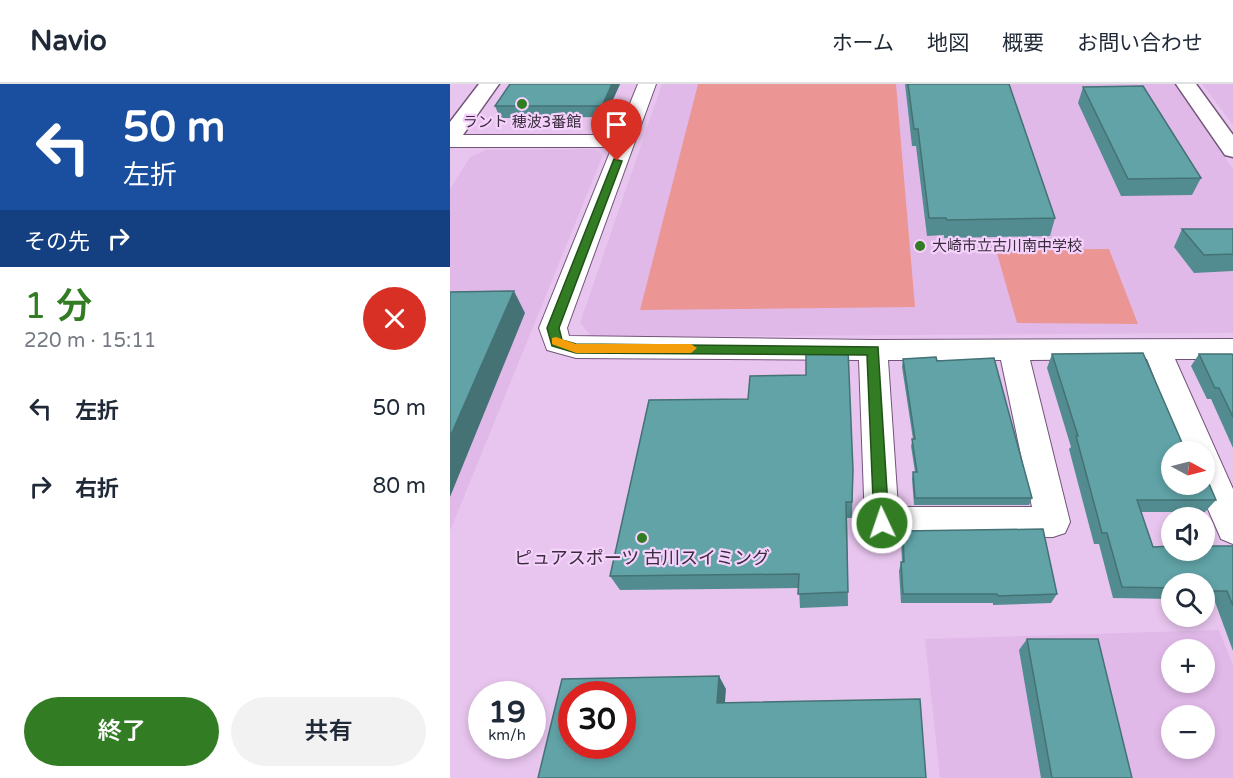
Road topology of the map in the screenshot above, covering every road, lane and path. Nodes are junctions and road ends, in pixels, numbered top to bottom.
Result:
1 (489, 84) edge
2 (647, 84) edge
3 (1186, 84) edge
4 (450, 139) edge
5 (625, 141) junction
6 (1233, 150) edge
7 (1233, 348) edge
8 (873, 350) junction
9 (1013, 350) junction
10 (1157, 350) junction
11 (1195, 441) edge
12 (1215, 486) edge
13 (1233, 528) edge

1 - 4 street
2 - 5 street
3 - 6 street
4 - 5 street
5 - 8 street
7 - 10 street
8 - 9 street
8 - 9 street
9 - 10 street
10 - 11 street
12 - 13 street

